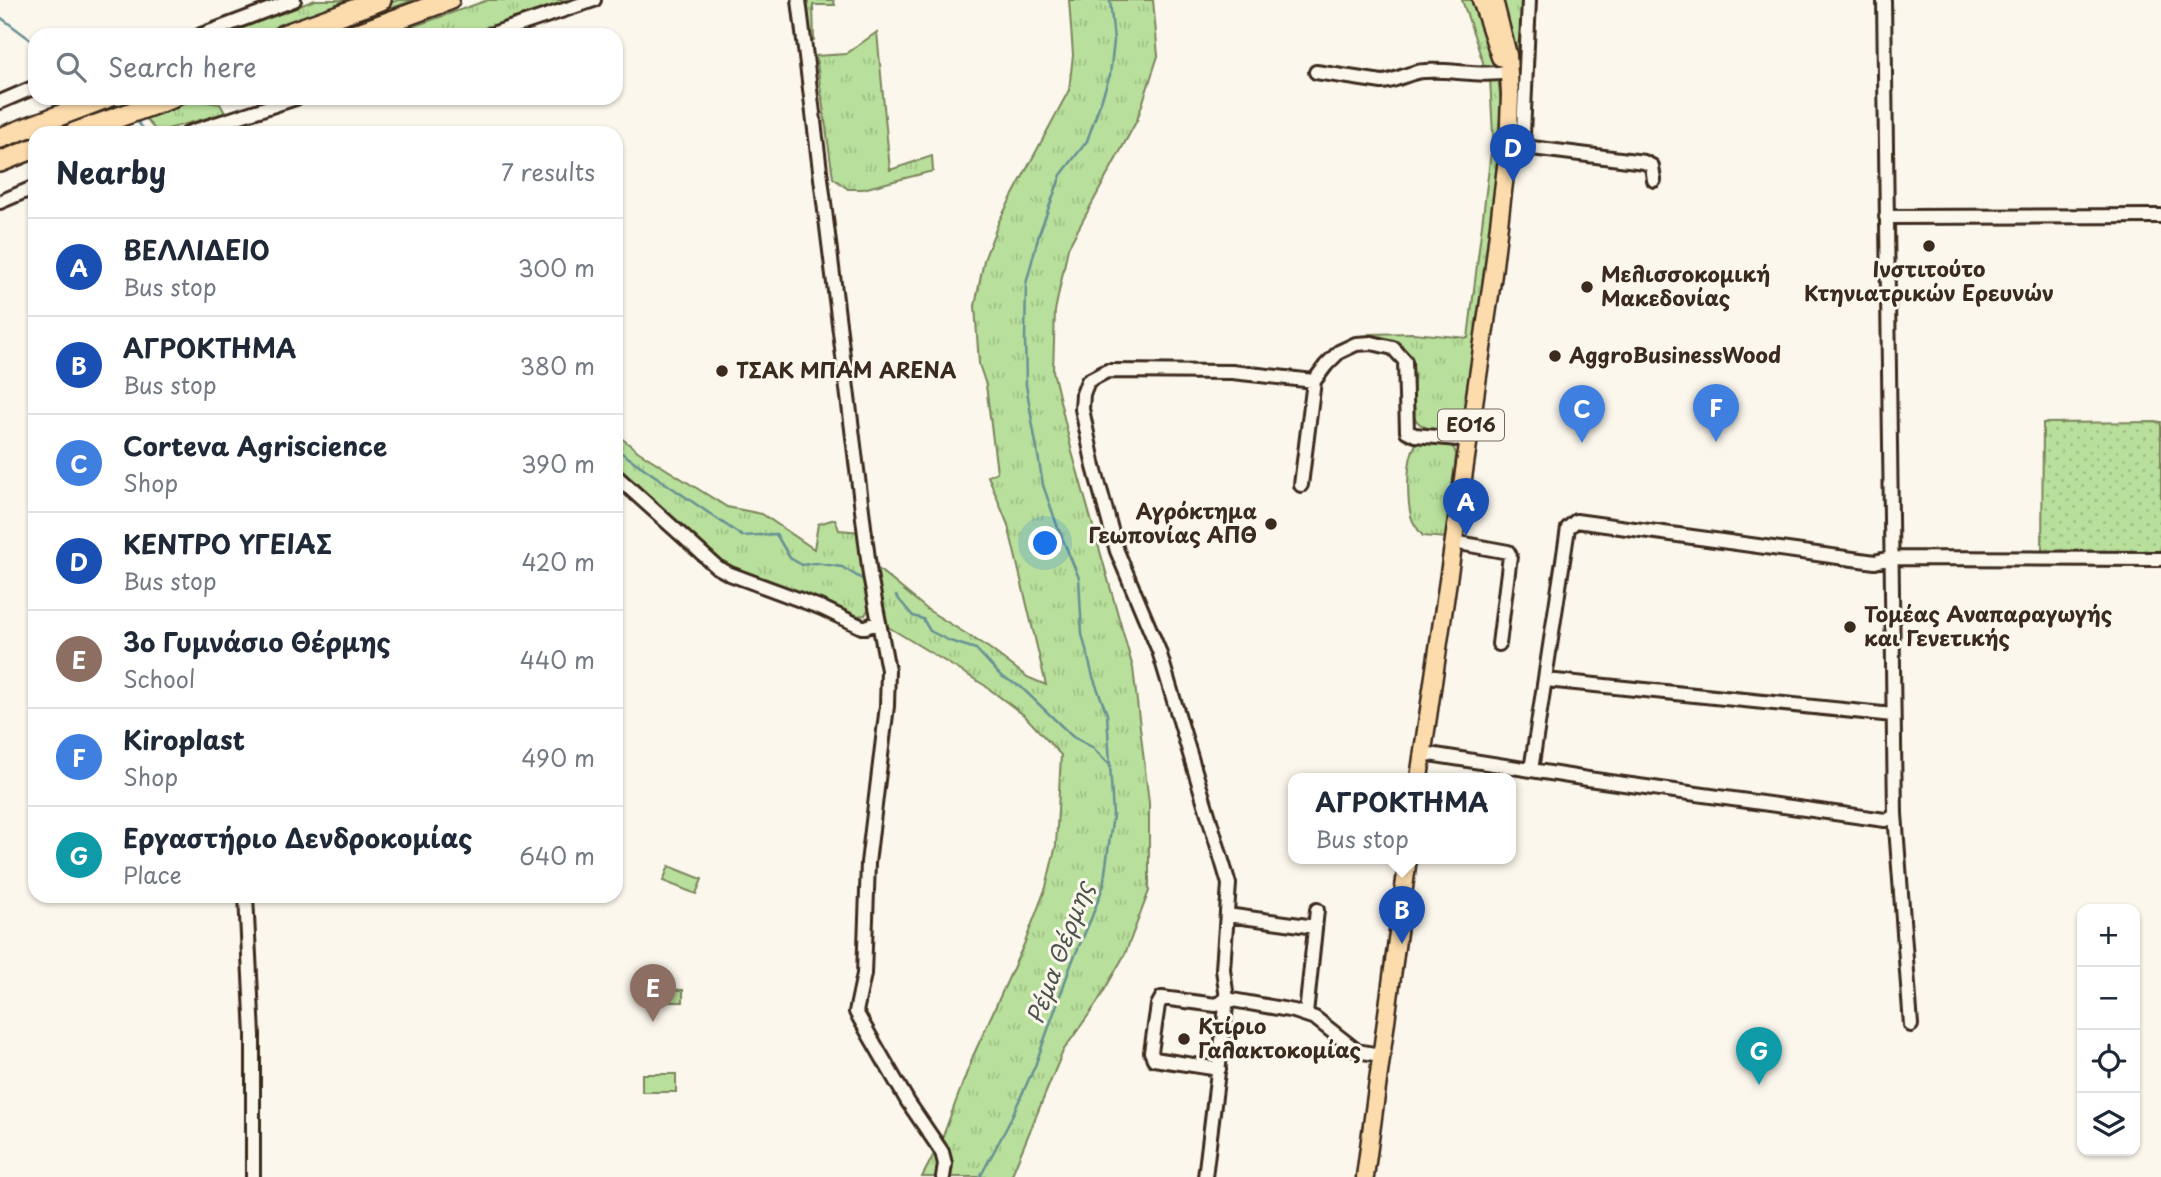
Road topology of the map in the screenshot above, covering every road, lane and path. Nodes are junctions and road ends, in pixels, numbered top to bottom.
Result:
1 (294, 0) edge
2 (381, 0) edge
3 (449, 0) edge
4 (594, 0) edge
5 (800, 0) edge
6 (1481, 0) edge
7 (1494, 0) edge
8 (1529, 0) edge
9 (1884, 0) edge
10 (220, 28) edge
11 (302, 28) edge
12 (372, 28) edge
13 (510, 28) edge
14 (1316, 72) dead end
15 (1508, 72) junction
16 (28, 90) edge
17 (0, 102) edge
18 (87, 105) edge
19 (152, 105) edge
20 (274, 105) edge
21 (32, 126) edge
22 (93, 126) edge
23 (210, 126) edge
24 (28, 127) edge
25 (0, 138) edge
26 (28, 151) edge
27 (0, 162) edge
28 (1654, 180) dead end
29 (28, 190) edge
30 (0, 202) edge
31 (2161, 216) edge
32 (1886, 217) junction
33 (1314, 381) junction
34 (1469, 440) junction
35 (623, 482) edge
36 (1301, 485) dead end
37 (1454, 542) junction
38 (1891, 558) junction
39 (2161, 559) edge
40 (879, 622) junction
41 (1499, 644) dead end
42 (1546, 680) junction
43 (1893, 715) junction
44 (1423, 753) junction
45 (1531, 770) junction
46 (1420, 773) edge
47 (1895, 814) junction
48 (1407, 864) edge
49 (246, 903) edge
50 (1317, 910) dead end
51 (1227, 915) junction
52 (1315, 927) junction
53 (1227, 999) junction
54 (1306, 1014) junction
55 (1911, 1025) dead end
56 (1380, 1055) junction
57 (1219, 1069) junction
58 (253, 1177) edge
59 (943, 1177) edge
60 (1205, 1177) edge
61 (1365, 1177) edge

1 - 10 street
2 - 11 highway
3 - 12 highway
4 - 13 street
5 - 40 street
6 - 15 main road, ΕΟ16
7 - 15 main road, ΕΟ16
8 - 28 street
9 - 32 street
14 - 15 street
15 - 34 main road, ΕΟ16
16 - 17 street
18 - 21 highway
19 - 22 highway
20 - 23 street
24 - 25 highway
26 - 27 highway
29 - 30 street
31 - 32 street
32 - 38 street
33 - 34 street
33 - 36 street
33 - 51 street
34 - 37 main road, ΕΟ16
35 - 40 street
37 - 41 street
37 - 44 main road, ΕΟ16
38 - 39 street
38 - 42 street
38 - 43 street
40 - 59 street
42 - 43 street
42 - 45 street
43 - 47 street
44 - 45 street
44 - 46 main road, ΕΟ16
45 - 47 street
47 - 55 street
48 - 56 main road
49 - 58 street
50 - 52 street
51 - 52 street
51 - 53 street
52 - 54 street
53 - 54 street
53 - 57 street
53 - 57 street
54 - 56 street
56 - 61 main road
57 - 60 street

